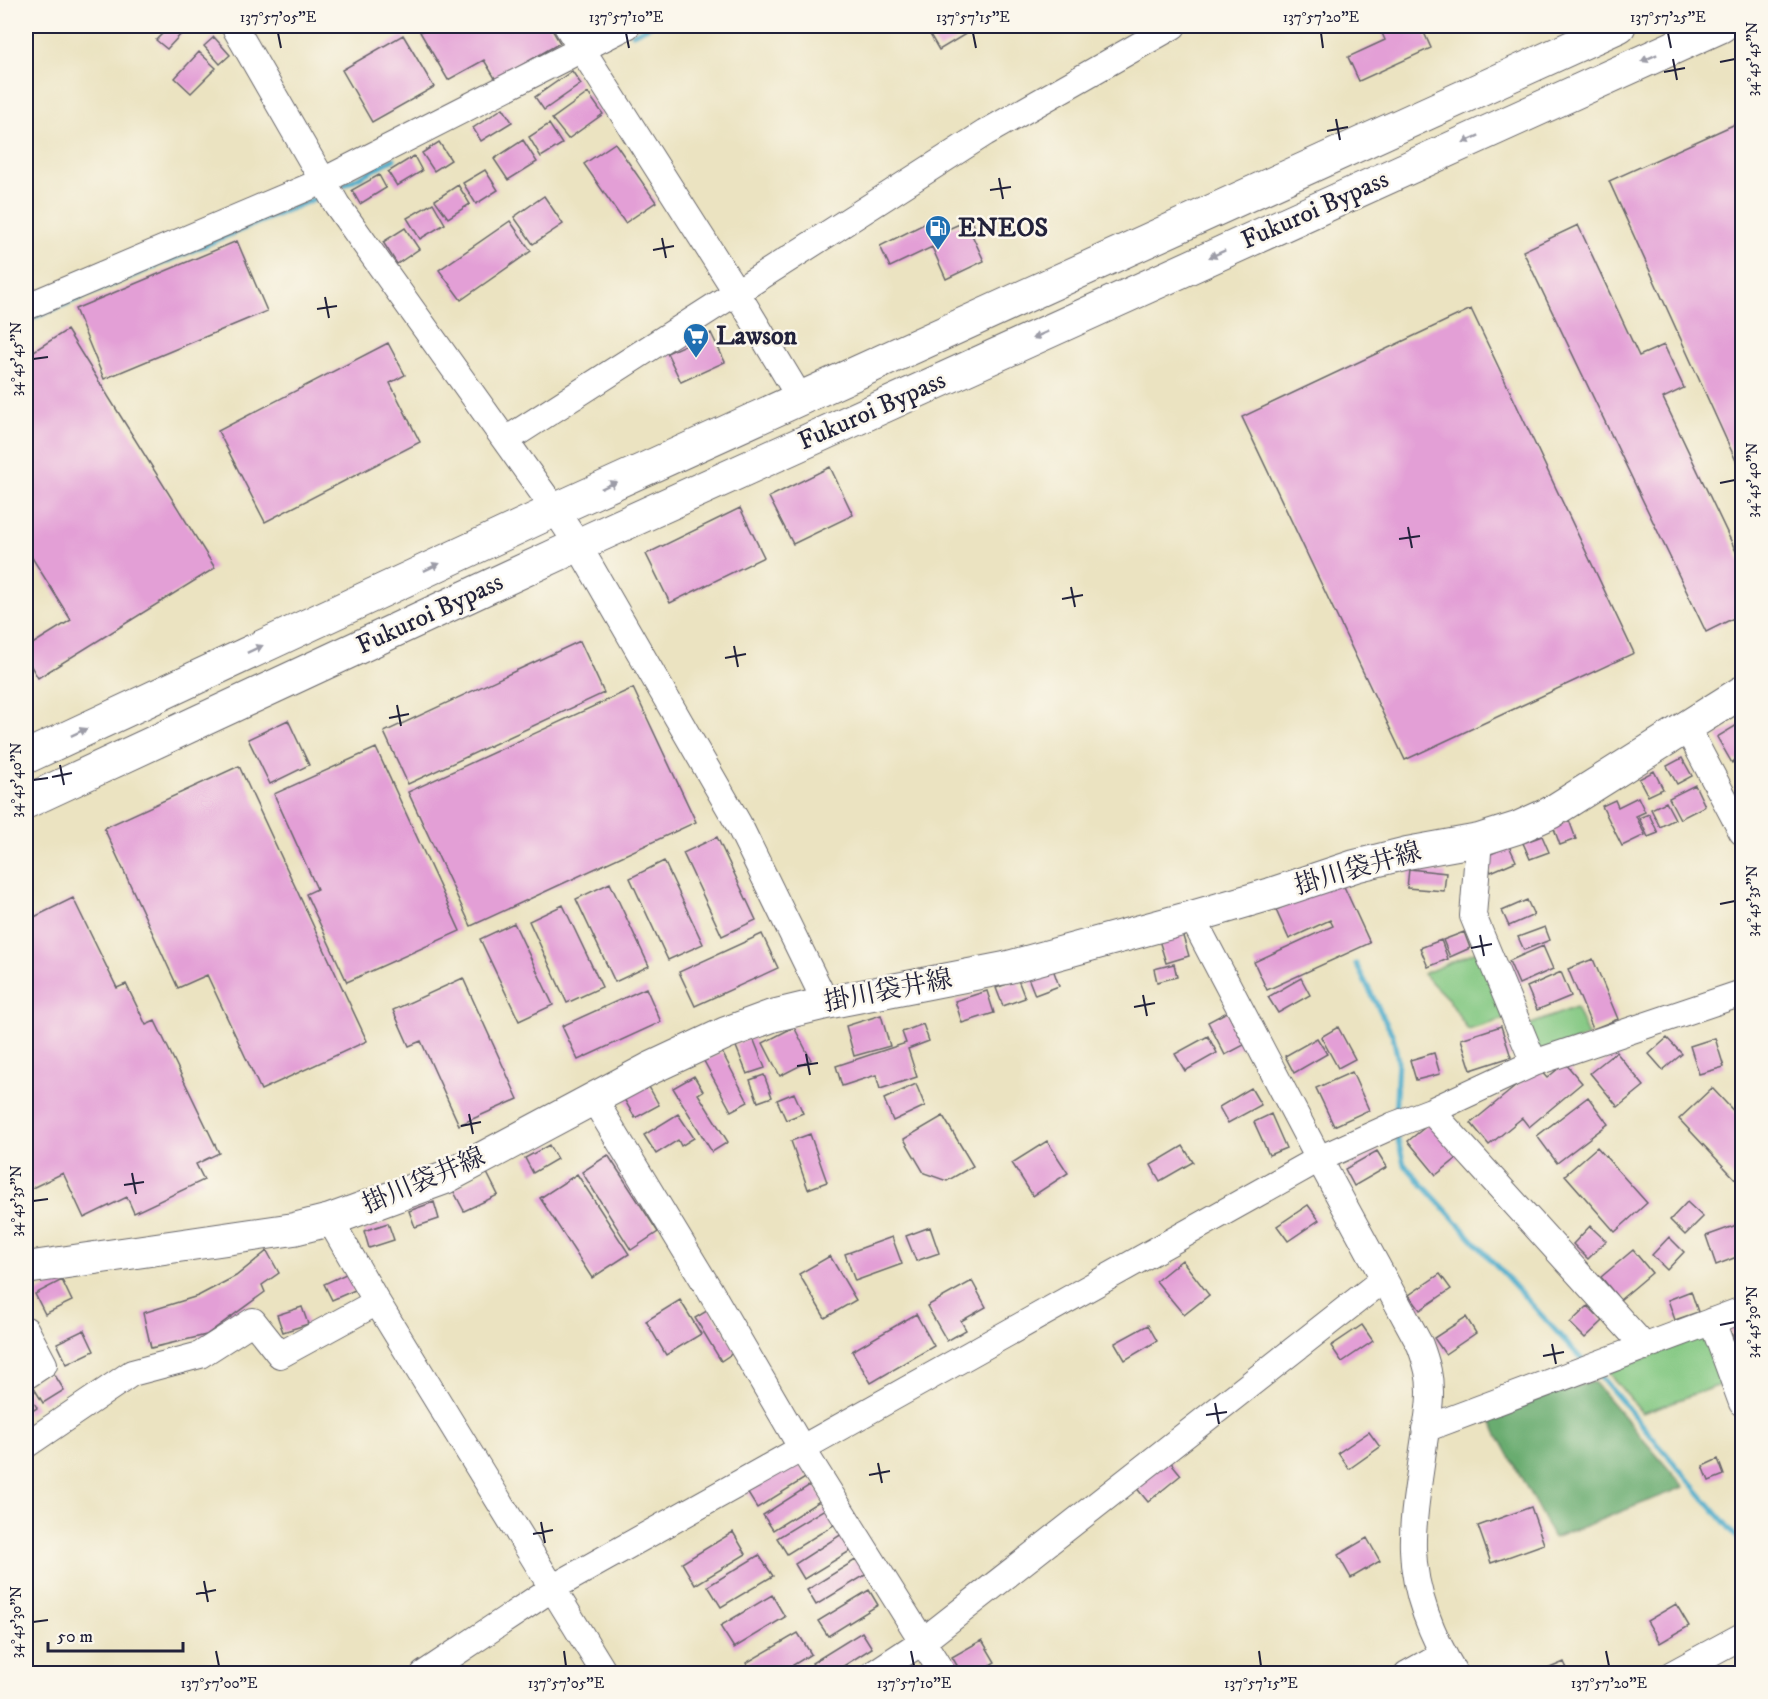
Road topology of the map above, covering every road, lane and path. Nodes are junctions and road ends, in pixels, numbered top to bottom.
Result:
1 (234, 26) edge
2 (567, 26) edge
3 (627, 26) edge
4 (1173, 26) edge
5 (1619, 26) edge
6 (1721, 26) edge
7 (586, 55) junction
8 (323, 181) junction
9 (737, 293) junction
10 (26, 308) edge
11 (800, 398) junction
12 (506, 440) junction
13 (555, 510) junction
14 (578, 545) junction
15 (1743, 692) edge
16 (1686, 726) junction
17 (26, 757) edge
18 (26, 802) edge
19 (1743, 832) edge
20 (1479, 840) junction
21 (1192, 918) junction
22 (1743, 993) edge
23 (826, 1003) junction
24 (1534, 1063) junction
25 (593, 1098) junction
26 (1431, 1112) junction
27 (1319, 1159) junction
28 (330, 1220) junction
29 (26, 1268) edge
30 (1384, 1279) junction
31 (377, 1302) junction
32 (1743, 1310) edge
33 (1712, 1322) junction
34 (26, 1330) edge
35 (1645, 1347) junction
36 (26, 1376) edge
37 (1743, 1403) edge
38 (1425, 1429) junction
39 (26, 1445) edge
40 (801, 1447) junction
41 (554, 1587) junction
42 (1743, 1636) edge
43 (923, 1641) junction
44 (1449, 1664) edge
45 (424, 1674) edge
46 (605, 1674) edge
47 (873, 1674) edge
48 (943, 1674) edge
49 (1407, 1674) edge
50 (1672, 1674) edge

1 - 8 street
2 - 7 street
3 - 7 street
4 - 9 street
5 - 11 highway, Fukuroi Bypass
6 -> 14 highway, Fukuroi Bypass
7 - 8 street
7 - 9 street
8 - 10 street
8 - 12 street
9 - 11 street
9 - 12 street
13 -> 11 highway, Fukuroi Bypass
12 - 13 street
13 - 14 street
17 -> 13 highway, Fukuroi Bypass
14 - 18 highway, Fukuroi Bypass
14 - 23 street
15 - 16 main road, 掛川袋井線
16 - 19 street
16 - 20 main road, 掛川袋井線
20 - 21 main road, 掛川袋井線
20 - 24 street
21 - 23 main road, 掛川袋井線
21 - 27 street
22 - 24 street
23 - 25 main road, 掛川袋井線
24 - 26 street
25 - 28 main road, 掛川袋井線
25 - 40 street
26 - 27 street
26 - 35 street
27 - 30 street
27 - 40 street
28 - 29 main road, 掛川袋井線
28 - 31 street
30 - 38 street
30 - 43 street
31 - 39 street
31 - 41 street
32 - 33 street
33 - 35 street
33 - 37 street
34 - 36 street
35 - 38 street
38 - 44 street
40 - 41 street
40 - 43 street
41 - 45 street
41 - 46 street
42 - 50 street
43 - 47 street
43 - 48 street
44 - 49 street

